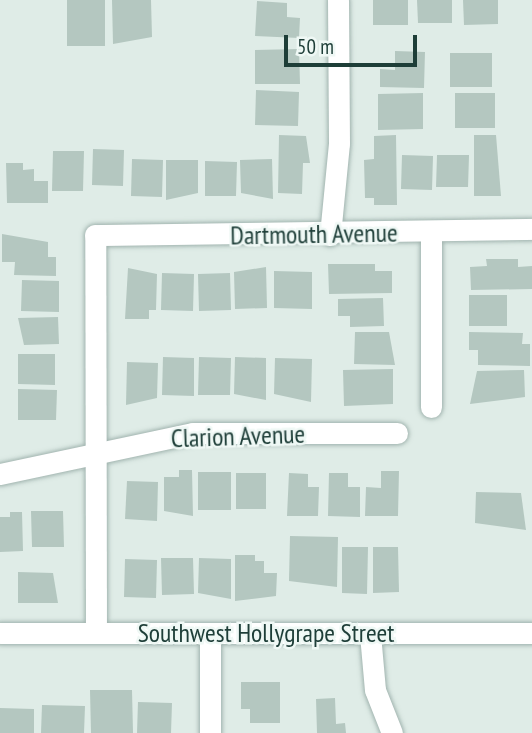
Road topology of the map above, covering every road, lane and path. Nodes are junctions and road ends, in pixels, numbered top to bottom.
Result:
1 (338, 0) edge
2 (532, 229) edge
3 (431, 232) junction
4 (330, 235) junction
5 (431, 407) dead end
6 (397, 433) dead end
7 (95, 454) junction
8 (0, 474) edge
9 (0, 633) edge
10 (96, 633) junction
11 (532, 633) edge
12 (210, 634) junction
13 (370, 634) junction
14 (209, 733) edge
15 (393, 733) edge

1 - 4 street
2 - 3 street, Dartmouth Avenue
3 - 4 street, Dartmouth Avenue
3 - 5 street
4 - 7 street, Dartmouth Avenue
6 - 7 street, Clarion Avenue
7 - 8 street, Clarion Avenue
7 - 10 street
9 - 10 street, Southwest Hollygrape Street
10 - 12 street, Southwest Hollygrape Street
11 - 13 street, Southwest Hollygrape Street
12 - 13 street, Southwest Hollygrape Street
12 - 14 street
13 - 15 street

